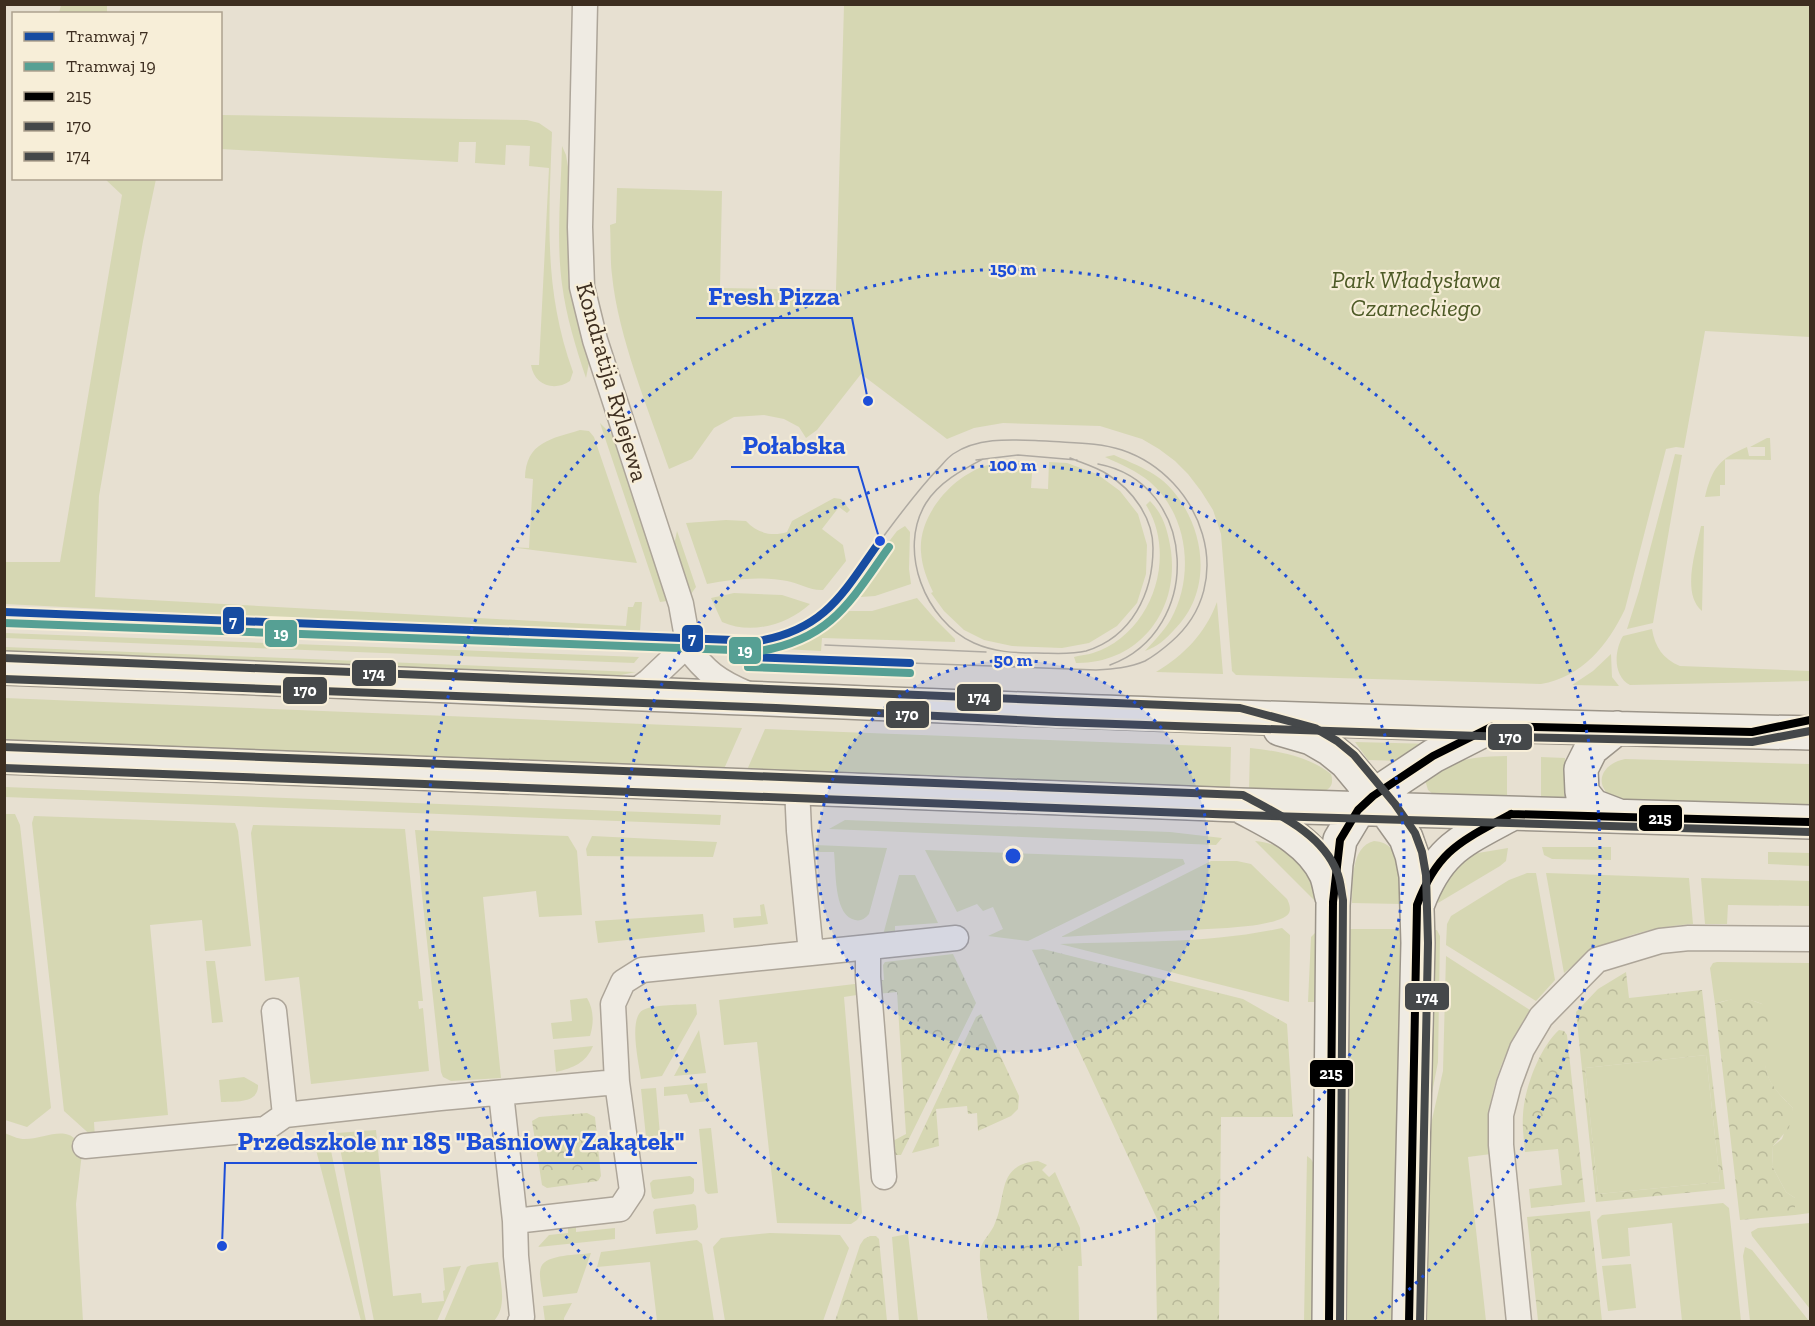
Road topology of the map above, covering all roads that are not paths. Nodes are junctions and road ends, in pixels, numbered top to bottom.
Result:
1 (585, 4) edge
2 (686, 646) junction
3 (4, 668) edge
4 (633, 693) junction
5 (755, 698) junction
6 (1240, 718) junction
7 (1493, 726) junction
8 (1617, 728) junction
9 (1810, 733) edge
10 (4, 757) edge
11 (797, 788) junction
12 (1239, 805) junction
13 (1372, 805) junction
14 (1511, 814) junction
15 (1619, 817) junction
16 (1810, 822) edge
17 (1334, 902) junction
18 (1417, 905) junction
19 (956, 938) dead end
20 (1810, 939) edge
21 (868, 948) junction
22 (811, 953) junction
23 (274, 1011) dead end
24 (617, 1082) junction
25 (501, 1093) junction
26 (285, 1116) junction
27 (85, 1146) dead end
28 (884, 1177) dead end
29 (515, 1221) junction
30 (520, 1322) edge
31 (1329, 1322) edge
32 (1409, 1322) edge
33 (1519, 1322) edge

1 - 2 street, Kondratija Rylejewa
2 - 4 street
2 - 5 street
3 - 4 street
4 - 5 street
5 - 6 street
6 - 7 street
6 - 13 street
7 - 8 street
7 - 13 street
8 - 9 street
8 - 15 street
10 - 11 street
11 - 12 street
11 - 22 street
12 - 13 street
12 - 17 street
13 - 14 street
13 - 17 street
13 - 18 street
14 - 15 street
14 - 18 street
15 - 16 street
17 - 31 street
18 - 32 street
19 - 21 street
20 - 33 street
21 - 22 street
21 - 28 street
22 - 24 street
23 - 26 street
24 - 25 street
24 - 29 street
25 - 26 street
25 - 29 street
26 - 27 street
29 - 30 street

